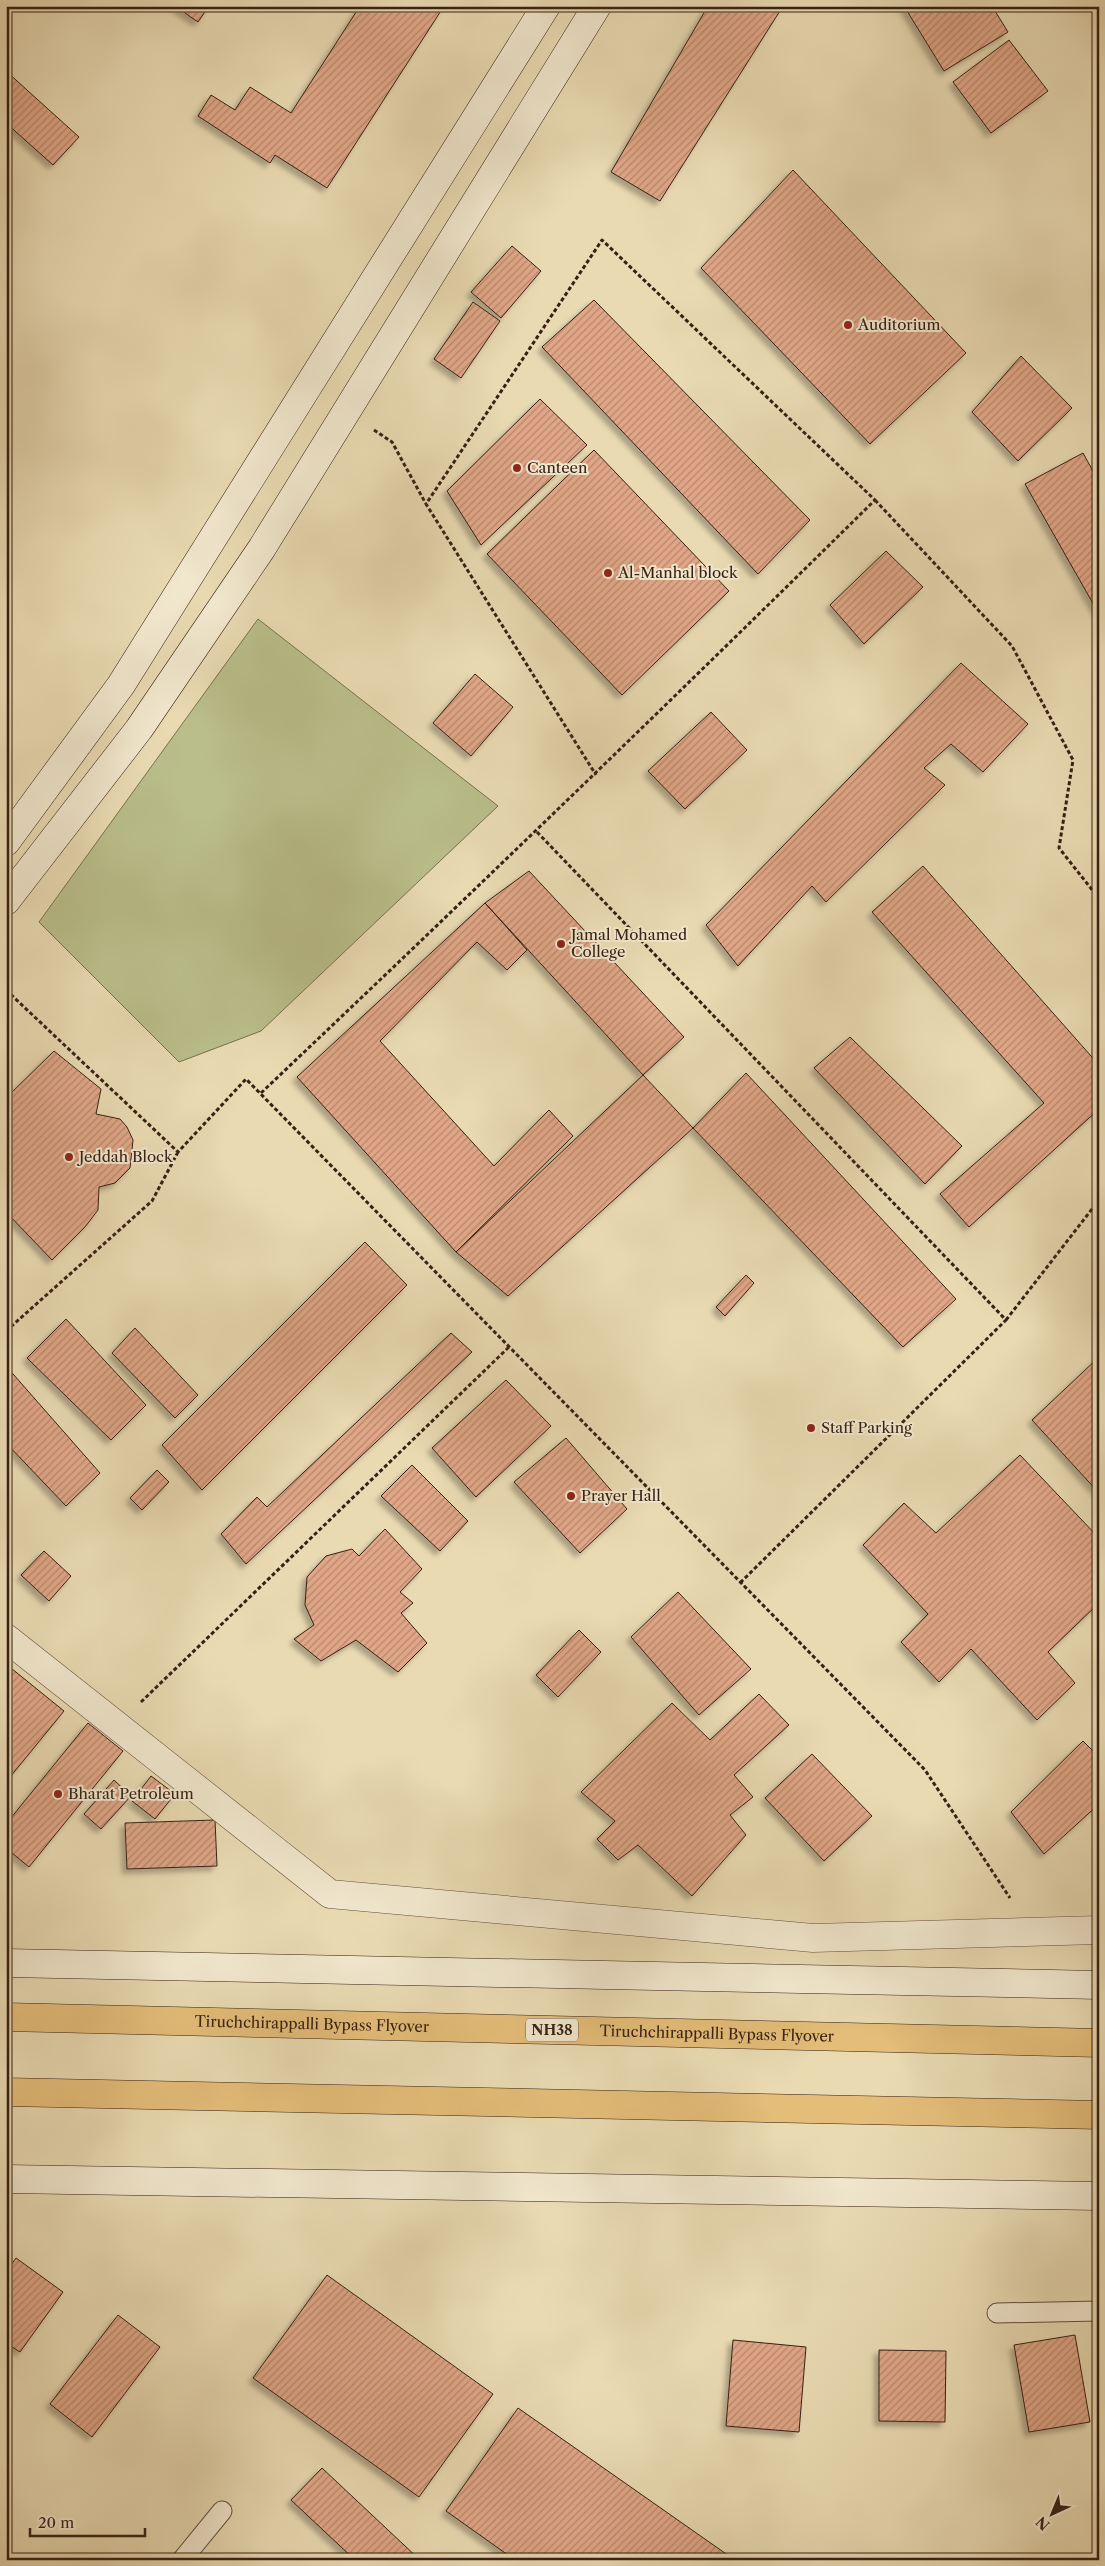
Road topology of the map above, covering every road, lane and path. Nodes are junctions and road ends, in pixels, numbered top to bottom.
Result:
1 (546, 6) edge
2 (597, 6) edge
3 (346, 412) junction
4 (876, 500) junction
5 (426, 504) junction
6 (596, 775) junction
7 (537, 832) junction
8 (6, 842) edge
9 (1097, 896) dead end
10 (6, 901) edge
11 (6, 990) edge
12 (261, 1093) junction
13 (178, 1152) junction
14 (1099, 1200) edge
15 (1006, 1320) junction
16 (6, 1332) edge
17 (509, 1347) junction
18 (741, 1582) junction
19 (6, 1638) edge
20 (117, 1726) junction
21 (1099, 1930) edge
22 (1033, 1932) junction
23 (6, 1963) edge
24 (1099, 1985) edge
25 (6, 2016) edge
26 (1099, 2043) edge
27 (6, 2092) edge
28 (1099, 2115) edge
29 (6, 2179) edge
30 (1099, 2196) edge
31 (1099, 2311) edge
32 (997, 2313) dead end
33 (222, 2512) dead end
34 (182, 2560) edge

1 - 8 street
2 - 3 street
3 - 5 path
3 - 10 street
4 - 5 path
4 - 6 path
4 - 9 path
5 - 6 path
6 - 7 path
7 - 12 path
7 - 15 path
11 - 13 path
12 - 13 path
12 - 17 path
13 - 16 path
14 - 15 path
15 - 18 path
17 - 18 path
17 - 20 path
18 - 22 path
19 - 20 street
20 - 22 street
21 - 22 street
23 - 24 street
25 - 26 highway, Tiruchchirappalli Bypass Flyover / NH38
27 - 28 highway
29 - 30 street
31 - 32 lane
33 - 34 lane

